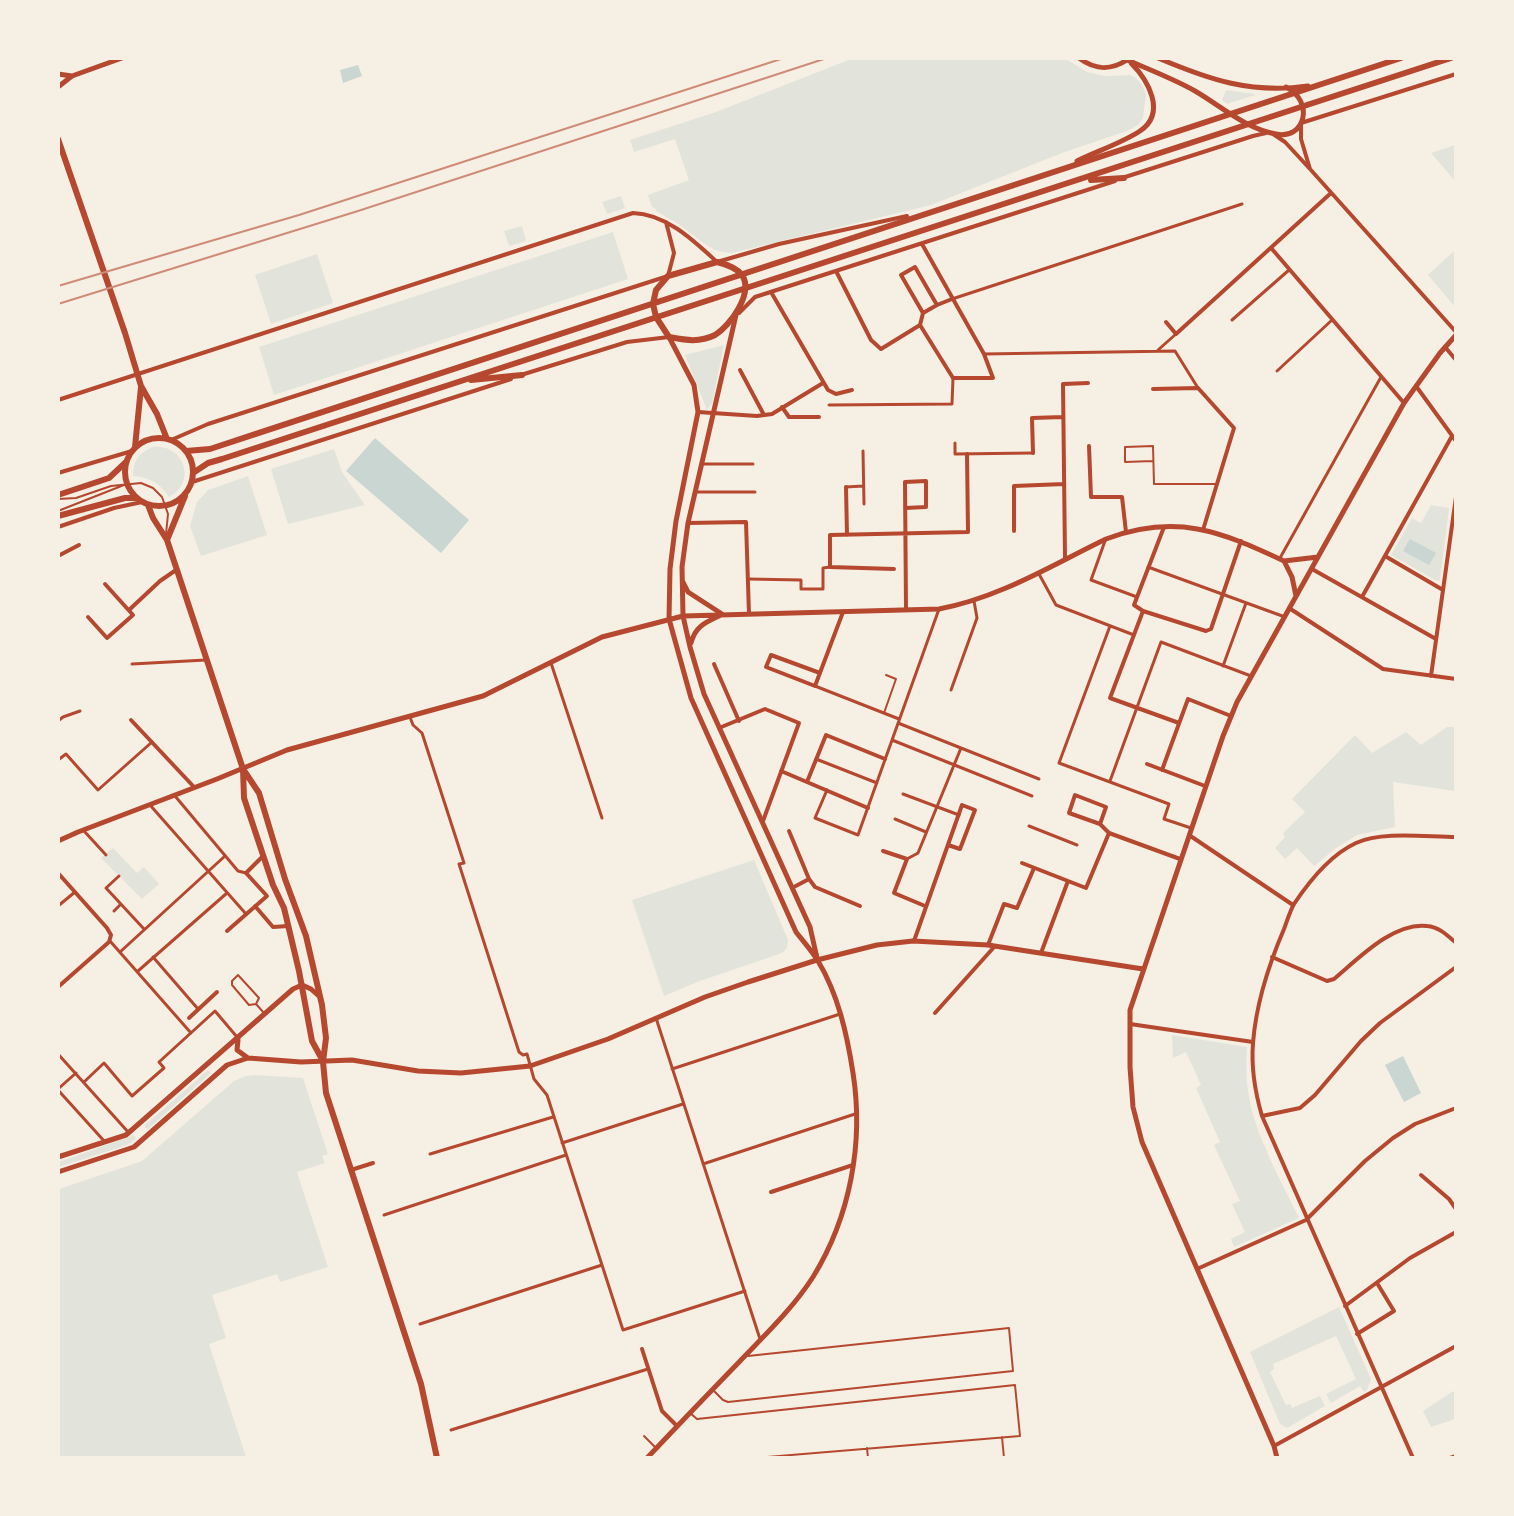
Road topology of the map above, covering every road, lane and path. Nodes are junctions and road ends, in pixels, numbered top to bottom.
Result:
1 (122, 58) edge
2 (1079, 58) edge
3 (1158, 58) edge
4 (1401, 58) edge
5 (1451, 58) edge
6 (1126, 59) edge
7 (58, 74) edge
8 (1455, 74) edge
9 (72, 76) junction
10 (1319, 85) junction
11 (58, 87) edge
12 (1286, 87) junction
13 (1295, 93) junction
14 (1304, 106) junction
15 (1228, 113) junction
16 (1247, 123) junction
17 (1301, 123) junction
18 (1271, 133) junction
19 (58, 139) edge
20 (1310, 169) junction
21 (1056, 171) junction
22 (1124, 178) junction
23 (1082, 180) junction
24 (1331, 193) junction
25 (1242, 204) dead end
26 (927, 212) junction
27 (666, 222) junction
28 (922, 244) junction
29 (1272, 249) junction
30 (717, 261) junction
31 (1290, 270) junction
32 (836, 271) junction
33 (742, 275) junction
34 (668, 276) junction
35 (745, 288) junction
36 (771, 292) junction
37 (952, 299) junction
38 (653, 304) junction
39 (937, 305) junction
40 (923, 313) junction
41 (736, 315) junction
42 (656, 317) junction
43 (1232, 320) dead end
44 (1332, 320) junction
45 (1166, 322) dead end
46 (920, 325) junction
47 (1455, 333) edge
48 (1176, 334) junction
49 (669, 338) junction
50 (1445, 347) junction
51 (1157, 351) junction
52 (984, 354) junction
53 (1455, 360) edge
54 (740, 370) dead end
55 (1276, 371) dead end
56 (137, 374) junction
57 (522, 375) junction
58 (1381, 377) junction
59 (953, 378) junction
60 (459, 381) junction
61 (823, 383) junction
62 (1088, 383) dead end
63 (141, 386) junction
64 (1416, 386) junction
65 (1198, 388) junction
66 (1153, 389) dead end
67 (852, 390) dead end
68 (58, 400) edge
69 (1404, 403) junction
70 (829, 405) dead end
71 (783, 407) junction
72 (698, 412) junction
73 (713, 414) junction
74 (764, 415) junction
75 (819, 417) dead end
76 (1063, 417) junction
77 (1452, 436) junction
78 (169, 439) junction
79 (1455, 441) edge
80 (955, 443) dead end
81 (1089, 446) dead end
82 (134, 449) junction
83 (186, 451) junction
84 (863, 451) dead end
85 (1033, 453) joint
86 (967, 454) junction
87 (126, 461) junction
88 (1153, 461) junction
89 (701, 464) junction
90 (753, 464) dead end
91 (58, 473) edge
92 (194, 473) junction
93 (192, 482) junction
94 (1064, 483) junction
95 (126, 484) junction
96 (1217, 484) junction
97 (863, 486) junction
98 (846, 487) joint
99 (695, 492) junction
100 (755, 492) dead end
101 (186, 494) junction
102 (58, 497) edge
103 (1455, 497) edge
104 (142, 502) junction
105 (864, 504) dead end
106 (166, 506) junction
107 (905, 508) junction
108 (58, 511) edge
109 (58, 516) edge
110 (676, 521) junction
111 (688, 523) junction
112 (58, 527) edge
113 (1164, 527) junction
114 (1203, 530) junction
115 (1014, 531) dead end
116 (905, 532) junction
117 (1126, 532) junction
118 (847, 534) junction
119 (1106, 539) junction
120 (167, 540) junction
121 (1241, 541) junction
122 (79, 545) dead end
123 (58, 556) edge
124 (1385, 556) junction
125 (1318, 557) junction
126 (1065, 558) junction
127 (1281, 560) junction
128 (830, 567) junction
129 (1148, 567) junction
130 (894, 569) dead end
131 (1311, 569) junction
132 (176, 570) junction
133 (1038, 572) junction
134 (748, 579) junction
135 (682, 580) junction
136 (105, 584) dead end
137 (1443, 590) junction
138 (1224, 596) junction
139 (1137, 597) junction
140 (1296, 597) junction
141 (1362, 597) junction
142 (974, 601) junction
143 (1246, 603) junction
144 (1290, 608) junction
145 (906, 609) junction
146 (939, 609) junction
147 (129, 610) junction
148 (843, 611) junction
149 (1143, 611) junction
150 (749, 614) junction
151 (723, 615) junction
152 (683, 616) junction
153 (88, 617) dead end
154 (1285, 617) junction
155 (669, 619) junction
156 (1110, 626) junction
157 (1134, 635) junction
158 (1436, 639) junction
159 (690, 647) junction
160 (208, 660) junction
161 (550, 663) junction
162 (132, 664) dead end
163 (714, 664) dead end
164 (1223, 666) junction
165 (820, 673) junction
166 (886, 675) dead end
167 (1252, 676) junction
168 (1431, 676) junction
169 (1455, 679) edge
170 (815, 686) junction
171 (951, 690) dead end
172 (1138, 708) junction
173 (80, 711) dead end
174 (884, 713) junction
175 (1231, 716) junction
176 (410, 717) junction
177 (131, 720) dead end
178 (58, 721) edge
179 (739, 721) junction
180 (899, 721) junction
181 (1179, 723) junction
182 (719, 728) junction
183 (892, 740) junction
184 (152, 742) junction
185 (961, 748) junction
186 (816, 759) junction
187 (885, 759) junction
188 (58, 760) edge
189 (1147, 764) dead end
190 (954, 765) junction
191 (243, 769) junction
192 (1162, 770) junction
193 (782, 771) junction
194 (1039, 779) dead end
195 (1110, 781) junction
196 (807, 782) junction
197 (877, 783) junction
198 (1205, 786) junction
199 (194, 788) junction
200 (827, 790) junction
201 (903, 794) dead end
202 (174, 795) junction
203 (1032, 796) dead end
204 (150, 804) junction
205 (937, 807) junction
206 (868, 808) junction
207 (958, 815) junction
208 (602, 818) dead end
209 (895, 819) dead end
210 (762, 821) junction
211 (1100, 824) junction
212 (1029, 826) dead end
213 (83, 830) junction
214 (789, 831) dead end
215 (1190, 831) junction
216 (927, 832) junction
217 (1109, 833) junction
218 (1455, 837) edge
219 (58, 841) edge
220 (948, 845) junction
221 (1077, 845) dead end
222 (883, 851) dead end
223 (106, 855) dead end
224 (225, 856) junction
225 (263, 856) junction
226 (907, 859) junction
227 (1180, 859) junction
228 (1022, 863) dead end
229 (1034, 868) junction
230 (208, 872) junction
231 (58, 873) edge
232 (246, 873) junction
233 (119, 876) dead end
234 (809, 879) junction
235 (1068, 881) junction
236 (792, 888) junction
237 (75, 892) junction
238 (227, 893) junction
239 (121, 904) junction
240 (1293, 905) junction
241 (58, 906) edge
242 (255, 906) junction
243 (860, 906) dead end
244 (925, 906) junction
245 (114, 911) dead end
246 (246, 915) junction
247 (288, 926) junction
248 (145, 930) junction
249 (228, 931) dead end
250 (110, 940) junction
251 (913, 941) junction
252 (1455, 943) edge
253 (988, 945) junction
254 (996, 946) junction
255 (119, 950) junction
256 (1041, 952) junction
257 (153, 957) junction
258 (1272, 957) junction
259 (818, 960) junction
260 (1455, 967) edge
261 (1143, 969) junction
262 (137, 971) junction
263 (302, 986) junction
264 (58, 987) edge
265 (217, 992) dead end
266 (320, 997) junction
267 (256, 1004) junction
268 (198, 1010) junction
269 (936, 1013) dead end
270 (265, 1014) junction
271 (840, 1014) junction
272 (189, 1018) joint
273 (656, 1018) junction
274 (182, 1023) junction
275 (1129, 1024) junction
276 (191, 1033) junction
277 (239, 1038) junction
278 (1253, 1042) junction
279 (58, 1054) edge
280 (248, 1058) junction
281 (323, 1062) junction
282 (530, 1066) junction
283 (672, 1069) junction
284 (76, 1073) junction
285 (84, 1082) junction
286 (58, 1089) edge
287 (684, 1104) junction
288 (1455, 1108) edge
289 (857, 1113) junction
290 (1262, 1116) junction
291 (553, 1117) junction
292 (129, 1133) junction
293 (105, 1142) junction
294 (562, 1143) junction
295 (430, 1154) dead end
296 (566, 1155) junction
297 (58, 1157) edge
298 (373, 1163) dead end
299 (703, 1164) junction
300 (854, 1164) junction
301 (351, 1170) junction
302 (58, 1172) edge
303 (1421, 1175) dead end
304 (771, 1191) dead end
305 (1455, 1209) edge
306 (384, 1215) dead end
307 (1306, 1220) junction
308 (1455, 1232) edge
309 (602, 1265) junction
310 (1197, 1269) junction
311 (1377, 1283) junction
312 (745, 1291) junction
313 (1345, 1306) junction
314 (420, 1324) dead end
315 (1357, 1334) junction
316 (760, 1340) junction
317 (1455, 1346) edge
318 (642, 1349) dead end
319 (745, 1356) junction
320 (648, 1369) junction
321 (1381, 1387) junction
322 (712, 1390) junction
323 (690, 1413) junction
324 (677, 1426) junction
325 (451, 1430) dead end
326 (644, 1436) dead end
327 (1002, 1437) junction
328 (1274, 1446) junction
329 (656, 1448) junction
330 (867, 1448) junction
331 (651, 1456) edge
332 (1455, 1456) edge
333 (437, 1458) edge
334 (755, 1458) edge
335 (868, 1458) edge
336 (1004, 1458) edge
337 (1276, 1458) edge
338 (1413, 1458) edge
339 (1450, 1458) edge

1 - 9 street
2 - 6 street
3 - 12 street
4 - 10 main road
5 - 14 main road
6 - 15 street
6 - 21 street
7 - 9 street
8 - 17 street
9 - 11 street
10 - 12 street
10 - 13 main road
12 - 13 street
13 - 14 street
13 - 15 main road
14 - 16 main road
14 - 17 street
15 - 16 street
15 - 21 main road
16 - 18 street
16 - 23 main road
17 - 18 street
17 - 20 street
18 - 20 street
18 - 22 street
19 - 56 main road
20 - 24 street
21 - 26 main road
22 - 23 main road
22 - 28 street
23 - 35 main road
24 - 29 street
24 - 47 street
25 - 37 street
26 - 30 street
26 - 33 main road
27 - 30 street
27 - 34 street
27 - 56 street
28 - 32 street
28 - 37 street
29 - 31 street
29 - 48 street
30 - 33 main road
30 - 34 main road
31 - 43 street
31 - 44 street
32 - 36 street
32 - 46 street
33 - 35 main road
33 - 38 main road
34 - 38 main road
34 - 78 street
35 - 41 main road
35 - 42 main road
36 - 41 street
36 - 61 street
37 - 39 street
37 - 52 street
38 - 42 main road
38 - 83 main road
39 - 40 street
39 - 40 street
40 - 46 street
41 - 49 main road
41 - 73 street
42 - 49 main road
42 - 60 main road
44 - 55 street
44 - 58 street
45 - 48 street
46 - 59 street
47 - 50 street
48 - 51 street
49 - 57 street
49 - 72 street
50 - 53 street
50 - 64 street
51 - 52 street
51 - 65 street
52 - 59 street
54 - 74 street
56 - 63 main road
56 - 68 street
57 - 60 main road
57 - 93 street
58 - 69 street
58 - 127 street
59 - 70 street
60 - 92 main road
61 - 67 street
61 - 71 street
62 - 76 street
63 - 78 main road
63 - 82 main road
64 - 69 street
64 - 77 street
65 - 66 street
65 - 96 street
69 - 125 street
71 - 74 street
71 - 75 street
72 - 73 street
72 - 110 street
73 - 74 street
73 - 89 street
76 - 85 street
76 - 94 street
77 - 79 street
77 - 124 street
78 - 82 main road
78 - 83 main road
80 - 86 street
81 - 117 street
82 - 87 main road
82 - 91 street
83 - 92 main road
84 - 97 street
85 - 86 street
86 - 116 street
87 - 95 main road
87 - 102 main road
88 - 88 lane
88 - 96 lane
89 - 90 street
89 - 99 street
92 - 93 main road
93 - 101 main road
94 - 115 street
94 - 126 street
95 - 102 lane
95 - 104 main road
95 - 106 lane
95 - 108 lane
96 - 114 street
97 - 98 street
97 - 105 street
98 - 118 street
99 - 100 street
99 - 111 street
101 - 106 main road
101 - 120 main road
103 - 137 street
104 - 106 main road
104 - 109 main road
104 - 112 street
104 - 120 main road
106 - 120 lane
107 - 107 street
107 - 116 street
110 - 111 street
110 - 155 street
111 - 134 street
111 - 135 street
113 - 114 street
113 - 117 street
113 - 129 street
114 - 121 street
116 - 118 street
116 - 145 street
117 - 119 street
118 - 128 street
119 - 126 street
119 - 139 street
120 - 132 main road
121 - 127 street
121 - 138 street
122 - 123 street
124 - 137 street
124 - 141 street
125 - 127 street
125 - 131 street
126 - 133 street
127 - 140 street
128 - 130 street
128 - 134 street
129 - 138 street
129 - 139 street
131 - 140 street
131 - 141 street
132 - 147 street
132 - 160 main road
133 - 142 street
133 - 156 street
134 - 150 street
135 - 151 street
135 - 152 street
136 - 147 street
137 - 158 street
138 - 143 street
138 - 149 street
139 - 149 street
140 - 144 street
141 - 158 street
142 - 146 street
142 - 171 street
143 - 154 street
143 - 164 street
144 - 154 street
144 - 168 street
145 - 146 street
145 - 148 street
146 - 180 street
147 - 153 street
148 - 150 street
148 - 165 street
149 - 157 street
150 - 151 street
151 - 152 street
151 - 159 street
152 - 155 street
152 - 159 street
154 - 167 street
155 - 161 street
155 - 259 street
156 - 157 street
156 - 195 street
157 - 172 street
158 - 168 street
159 - 182 street
160 - 162 street
160 - 191 main road
161 - 176 street
161 - 208 street
163 - 179 street
164 - 167 street
164 - 172 street
165 - 170 street
165 - 170 street
166 - 174 lane
167 - 175 street
168 - 169 street
170 - 174 street
172 - 181 street
172 - 195 street
173 - 178 street
174 - 180 street
175 - 181 street
175 - 198 street
176 - 191 street
176 - 282 street
177 - 184 street
179 - 182 street
179 - 193 street
180 - 183 street
180 - 185 street
181 - 192 street
182 - 210 street
183 - 187 street
183 - 190 street
184 - 188 street
184 - 199 street
185 - 190 street
185 - 194 street
186 - 187 street
186 - 196 street
186 - 197 street
187 - 197 street
189 - 192 street
190 - 203 street
190 - 205 street
191 - 199 street
191 - 225 main road
191 - 266 main road
192 - 198 street
193 - 196 street
193 - 210 street
195 - 215 street
196 - 200 street
197 - 206 street
198 - 215 street
199 - 202 street
200 - 206 street
200 - 206 street
201 - 205 street
202 - 204 street
202 - 224 street
204 - 213 street
204 - 230 street
205 - 207 street
205 - 216 street
207 - 220 street
207 - 220 street
209 - 216 street
210 - 236 street
211 - 211 street
211 - 217 street
212 - 221 street
213 - 219 street
213 - 223 street
214 - 234 street
215 - 227 street
215 - 240 street
216 - 226 street
217 - 227 street
217 - 235 street
218 - 240 street
220 - 244 street
222 - 226 street
224 - 230 street
224 - 232 street
225 - 232 street
225 - 247 main road
226 - 244 street
227 - 261 street
228 - 229 street
229 - 235 street
229 - 253 street
230 - 238 street
230 - 248 street
231 - 237 street
232 - 242 street
233 - 239 street
234 - 236 street
234 - 243 street
235 - 256 street
236 - 259 street
237 - 241 street
237 - 250 street
238 - 246 street
238 - 257 street
239 - 245 street
239 - 248 street
240 - 258 street
242 - 246 street
242 - 247 street
244 - 251 street
246 - 249 street
247 - 263 main road
248 - 255 street
250 - 255 street
250 - 264 street
251 - 253 street
251 - 259 street
252 - 258 street
253 - 254 street
254 - 256 street
254 - 269 street
255 - 262 street
256 - 261 street
257 - 262 street
257 - 268 street
258 - 278 street
259 - 271 street
259 - 273 street
260 - 290 street
261 - 275 street
262 - 274 street
263 - 266 street
263 - 270 street
263 - 281 main road
265 - 268 street
266 - 281 main road
267 - 267 lane
267 - 270 lane
268 - 272 street
270 - 277 street
271 - 283 street
271 - 289 street
272 - 274 street
273 - 282 street
273 - 283 street
274 - 276 street
275 - 278 street
275 - 310 street
276 - 277 street
276 - 285 street
277 - 280 street
277 - 292 street
278 - 290 street
279 - 284 street
280 - 281 street
280 - 302 street
281 - 282 street
281 - 301 main road
282 - 291 street
283 - 287 street
284 - 285 street
284 - 286 street
285 - 292 street
286 - 293 street
287 - 294 street
287 - 299 street
288 - 307 street
289 - 299 street
289 - 300 street
290 - 307 street
291 - 294 street
291 - 295 street
292 - 293 street
293 - 297 street
294 - 296 street
296 - 306 street
296 - 309 street
298 - 301 street
299 - 312 street
300 - 304 street
300 - 316 street
301 - 333 main road
303 - 305 street
307 - 310 street
307 - 313 street
308 - 311 street
309 - 312 street
309 - 314 street
310 - 328 street
311 - 313 street
311 - 315 street
312 - 316 street
313 - 315 street
315 - 321 street
316 - 319 street
317 - 321 street
318 - 320 street
319 - 322 street
319 - 322 lane
320 - 324 street
320 - 325 street
321 - 328 street
321 - 338 street
322 - 323 street
323 - 324 street
323 - 327 lane
324 - 329 street
326 - 329 lane
327 - 330 lane
327 - 336 lane
328 - 337 street
329 - 331 street
330 - 334 lane
330 - 335 lane
332 - 339 street

